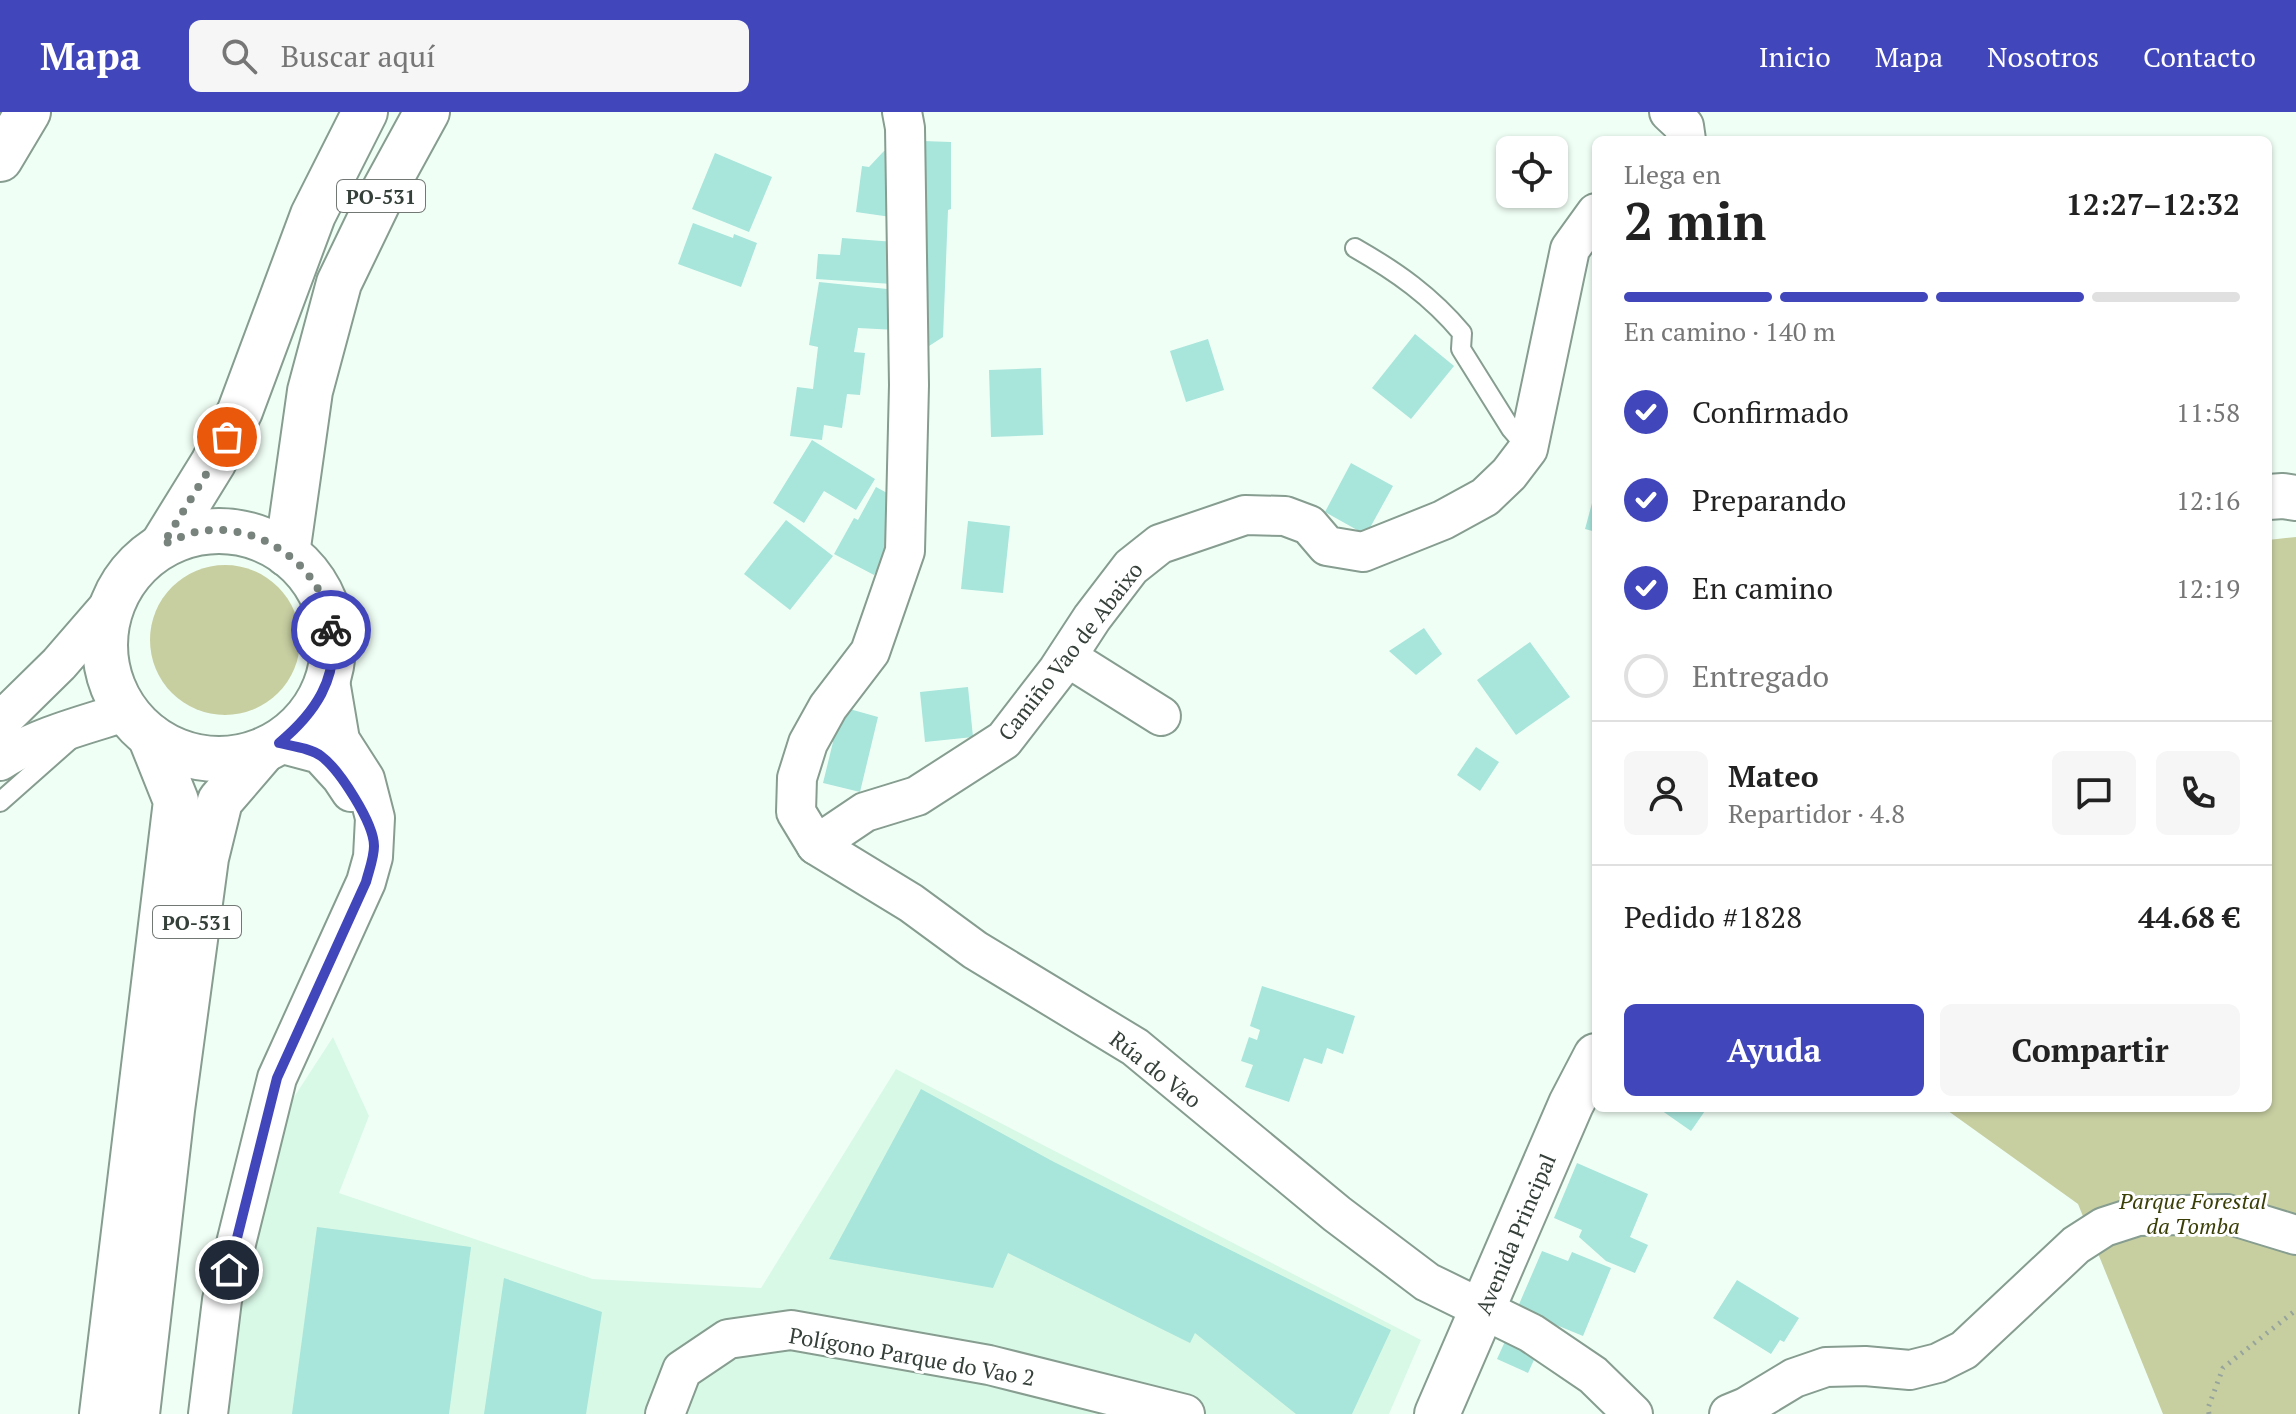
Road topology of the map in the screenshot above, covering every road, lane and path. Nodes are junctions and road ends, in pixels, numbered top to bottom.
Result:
1 (28, 112) edge
2 (365, 112) edge
3 (427, 112) edge
4 (902, 112) edge
5 (1669, 112) edge
6 (1685, 136) edge
7 (0, 159) edge
8 (1592, 219) edge
9 (1355, 248) dead end
10 (1528, 449) junction
11 (2272, 497) edge
12 (2296, 498) edge
13 (163, 544) junction
14 (287, 554) junction
15 (111, 604) junction
16 (1067, 657) junction
17 (329, 675) junction
18 (1161, 716) dead end
19 (0, 722) edge
20 (121, 724) junction
21 (271, 747) junction
22 (0, 761) edge
23 (0, 802) edge
24 (374, 842) junction
25 (816, 845) junction
26 (1592, 1064) edge
27 (2296, 1235) edge
28 (124, 1236) junction
29 (2296, 1310) edge
30 (1483, 1311) junction
31 (1155, 1409) edge
32 (102, 1414) edge
33 (122, 1414) edge
34 (137, 1414) edge
35 (208, 1414) edge
36 (665, 1414) edge
37 (1185, 1414) edge
38 (1437, 1414) edge
39 (1633, 1414) edge
40 (1729, 1414) edge
41 (2209, 1414) edge

1 - 7 main road
2 - 13 main road, PO-531
3 - 14 main road, PO-531
4 - 25 street
5 - 6 street
8 - 10 street, Camiño Vao de Abaixo
9 - 10 lane
10 - 16 street, Camiño Vao de Abaixo
11 - 12 main road
13 - 14 main road, PO-531
13 - 15 main road, PO-531
14 - 17 main road, PO-531
15 - 19 street
15 - 20 main road, PO-531
16 - 18 street
16 - 25 street, Camiño Vao de Abaixo
17 - 21 main road, PO-531
17 - 24 street
20 - 21 main road
20 - 22 street
20 - 23 lane
20 - 28 main road, PO-531
21 - 24 street
21 - 34 main road, PO-531
24 - 35 street
25 - 30 street, Rúa do Vao
26 - 30 main road, Avenida Principal
27 - 40 street
28 - 32 main road, PO-531
28 - 33 main road
29 - 41 path
30 - 38 main road, Avenida Principal
30 - 39 street, Rúa do Vao
31 - 36 street, Polígono Parque do Vao 2
31 - 37 street, Polígono Parque do Vao 2

